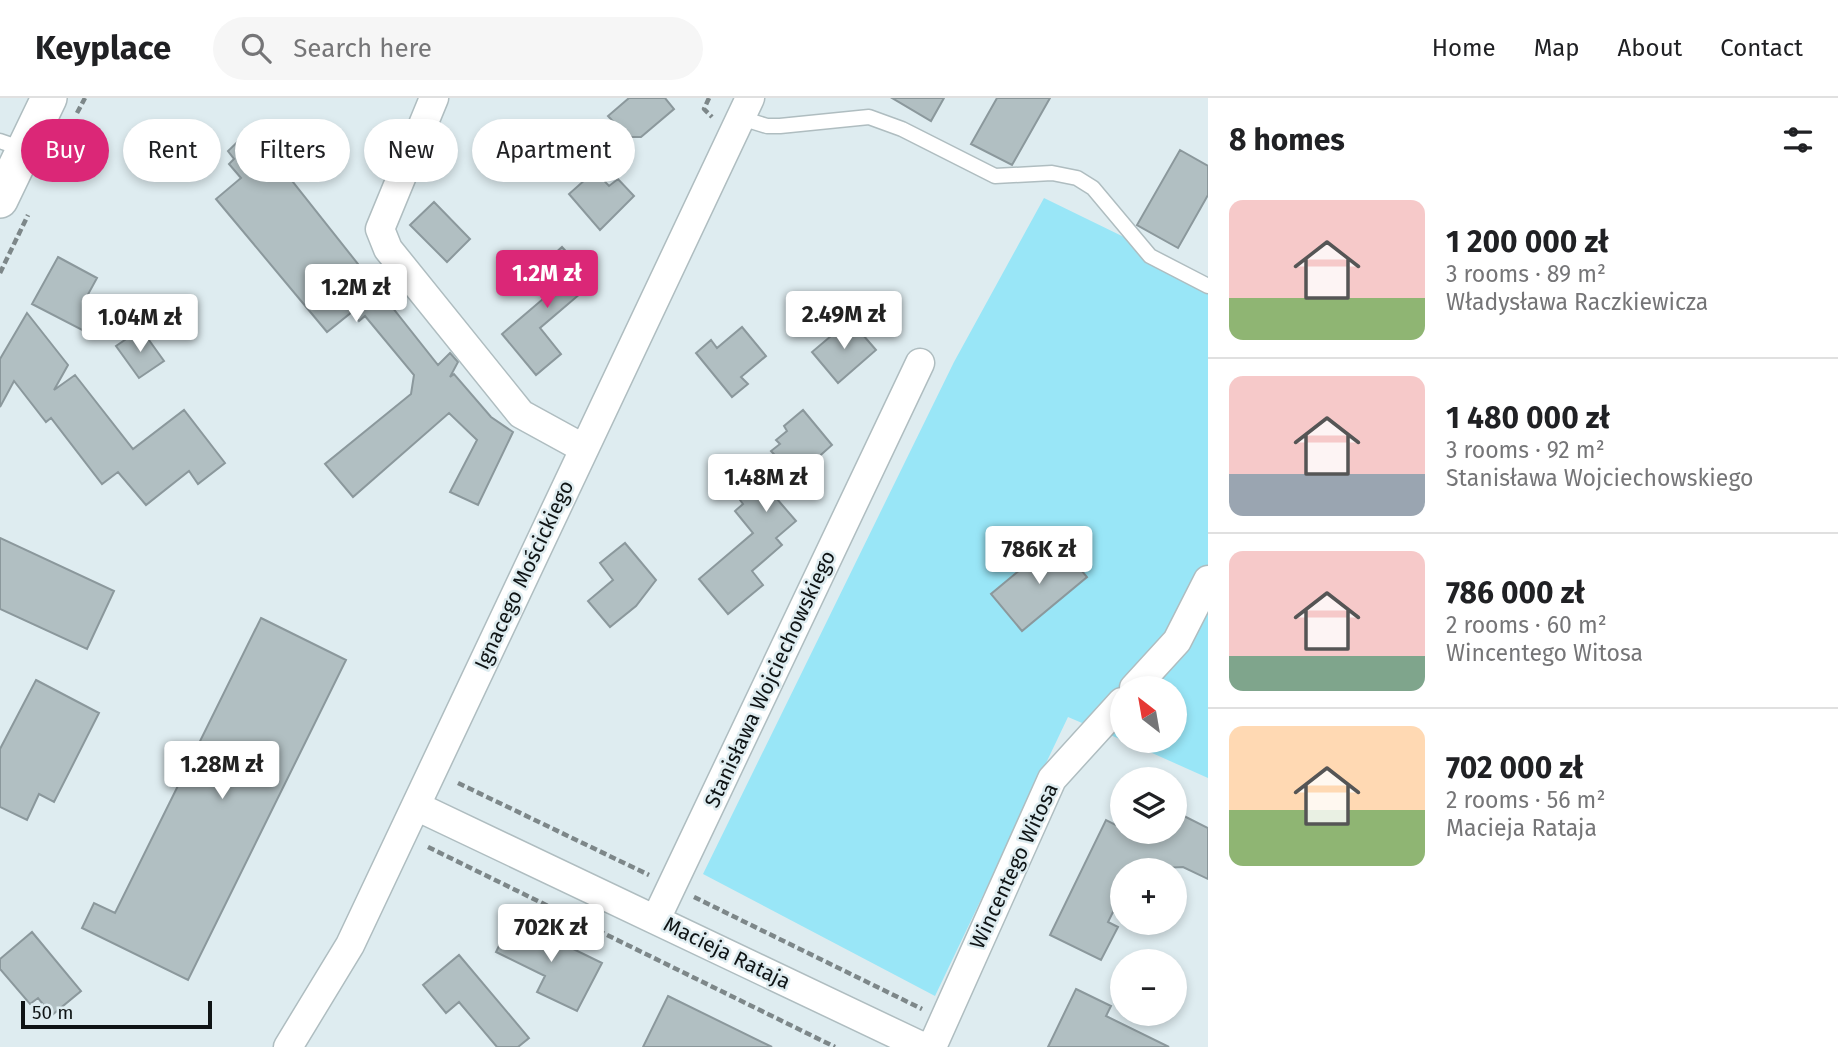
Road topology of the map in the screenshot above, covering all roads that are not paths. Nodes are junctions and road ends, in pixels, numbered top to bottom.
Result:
1 (49, 98) edge
2 (434, 98) edge
3 (741, 105) edge
4 (12, 145) edge
5 (0, 200) edge
6 (1208, 286) edge
7 (920, 363) dead end
8 (583, 448) junction
9 (1208, 580) edge
10 (1145, 676) edge
11 (1110, 715) edge
12 (416, 806) junction
13 (656, 919) junction
14 (288, 1047) edge
15 (923, 1047) edge
16 (932, 1047) edge

1 - 4 street
2 - 8 street
3 - 6 lane
3 - 8 street, Ignacego Mościckiego
4 - 5 street
7 - 13 street, Stanisława Wojciechowskiego
8 - 12 street, Ignacego Mościckiego
9 - 10 street
11 - 16 street, Wincentego Witosa
12 - 13 street, Macieja Rataja
12 - 14 street, Ignacego Mościckiego
13 - 15 street, Macieja Rataja

